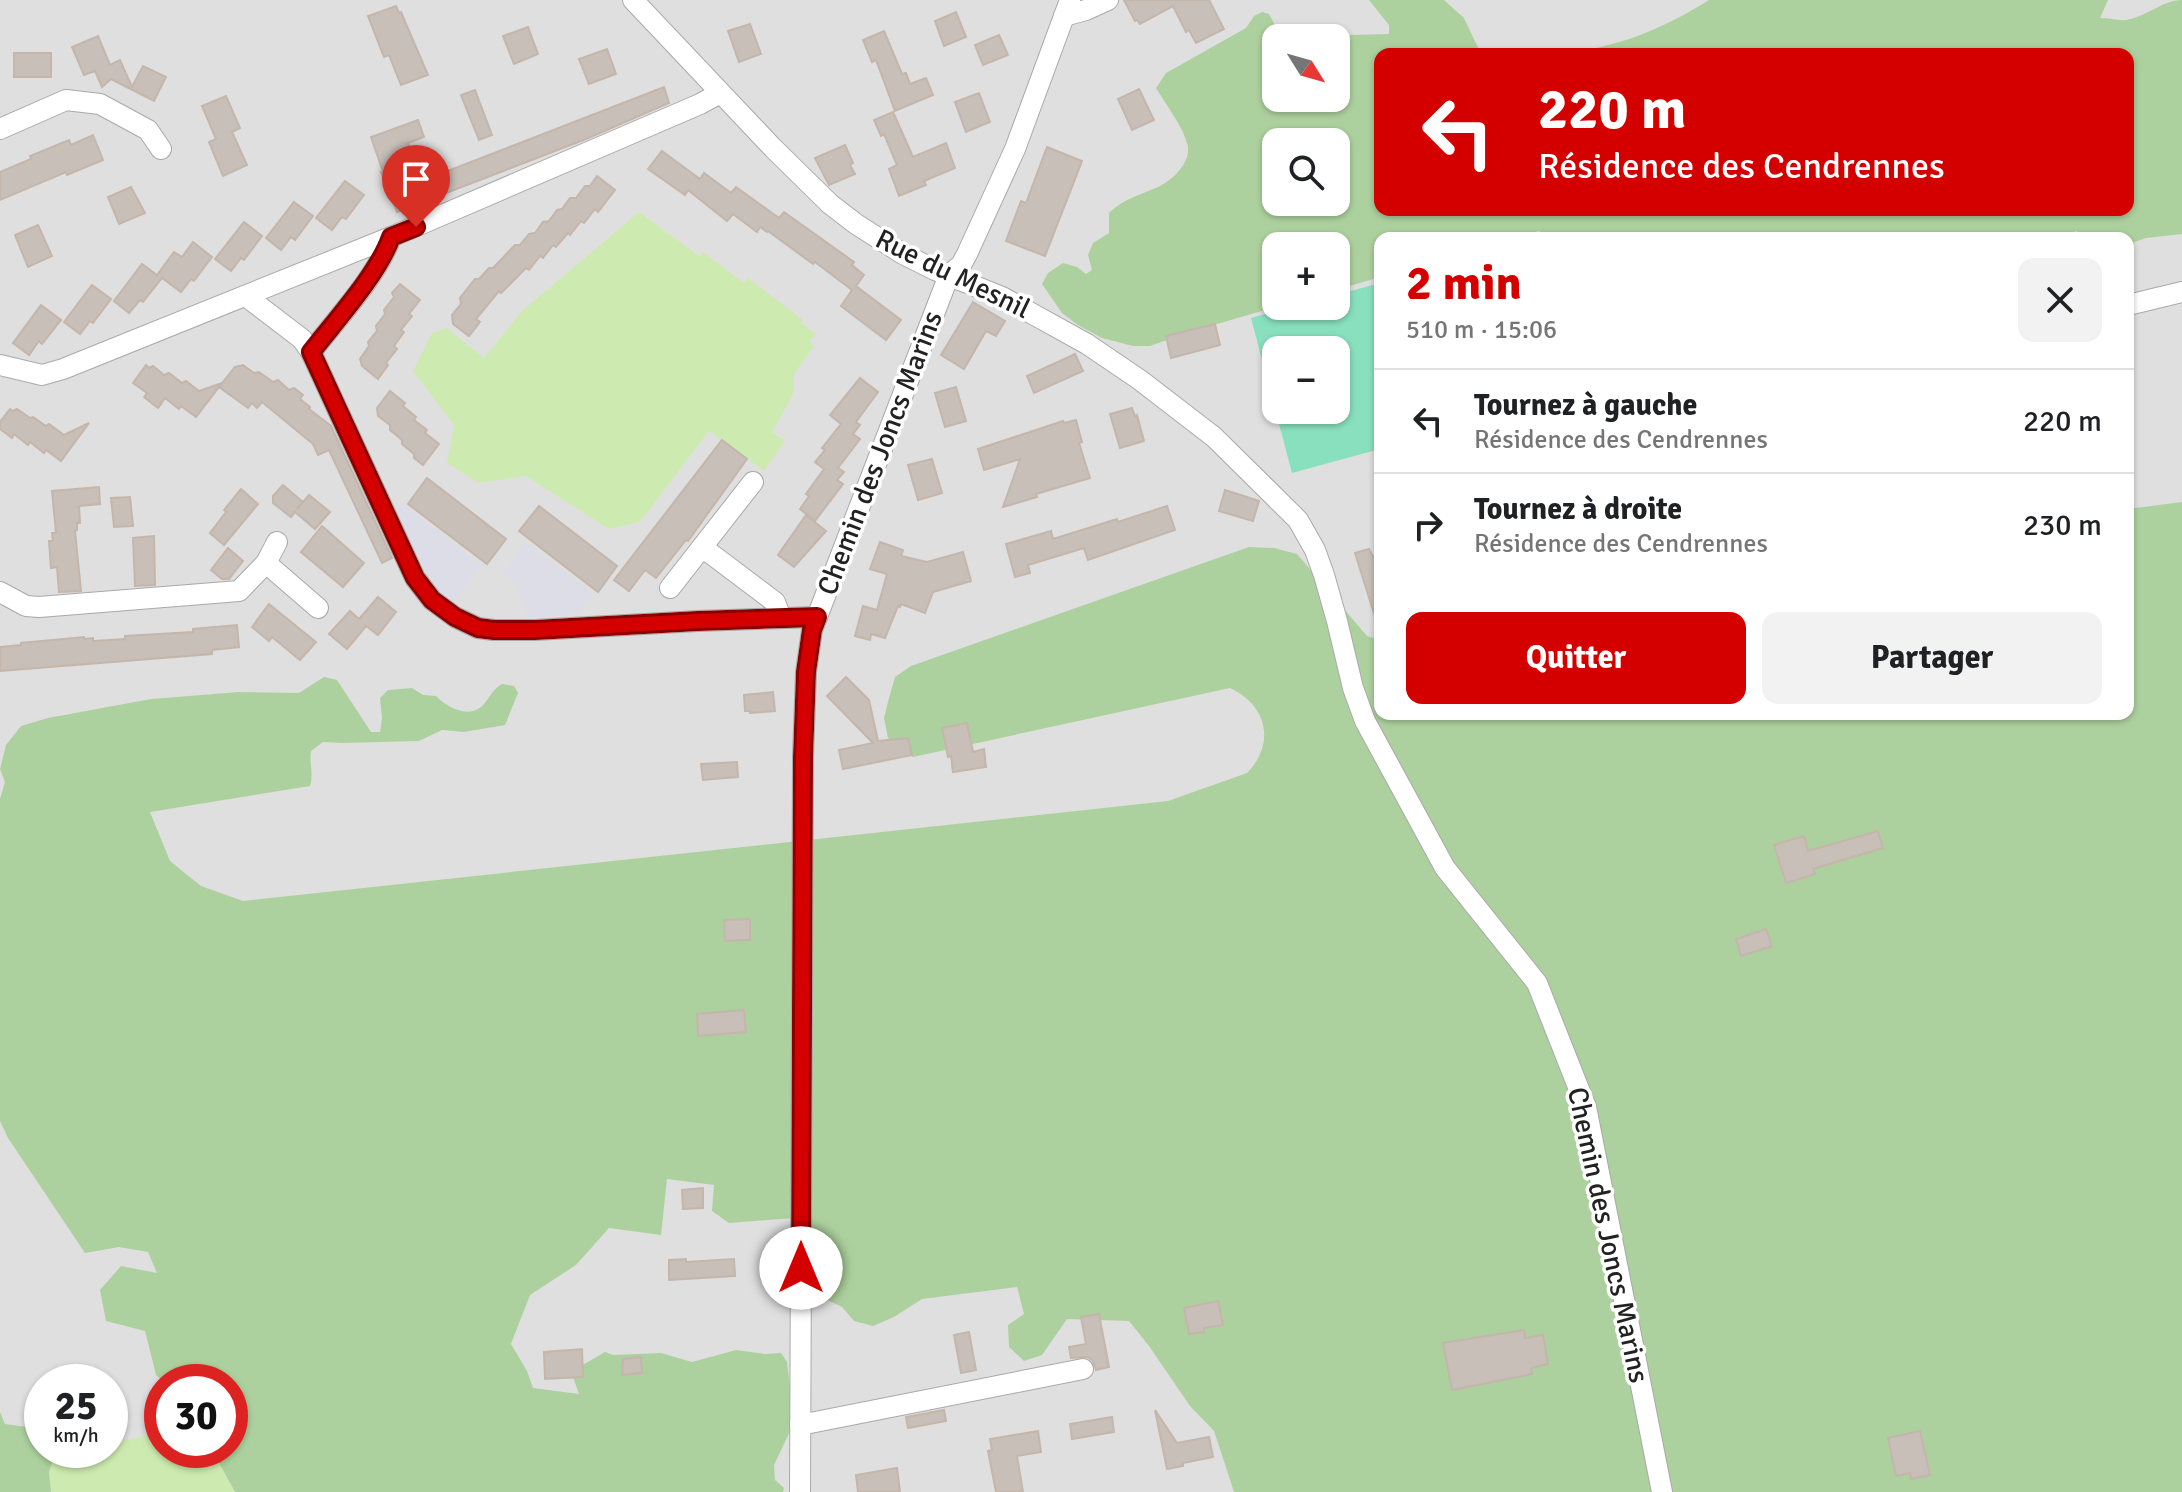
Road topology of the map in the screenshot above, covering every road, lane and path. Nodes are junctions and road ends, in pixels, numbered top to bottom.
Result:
1 (633, 0) edge
2 (1108, 0) edge
3 (1067, 8) edge
4 (720, 93) junction
5 (0, 129) edge
6 (161, 149) dead end
7 (391, 237) junction
8 (949, 275) junction
9 (2182, 292) edge
10 (247, 297) junction
11 (2134, 304) edge
12 (311, 352) junction
13 (0, 365) edge
14 (753, 482) dead end
15 (1298, 520) joint
16 (277, 542) dead end
17 (702, 547) junction
18 (266, 563) junction
19 (670, 588) dead end
20 (0, 592) edge
21 (318, 608) dead end
22 (781, 618) junction
23 (814, 624) junction
24 (1083, 1369) dead end
25 (800, 1425) junction
26 (800, 1492) edge
27 (1662, 1492) edge

1 - 4 street, Rue du Mesnil
2 - 3 street
3 - 8 street, Chemin des Joncs Marins
4 - 7 street
4 - 8 street, Rue du Mesnil
5 - 6 street
7 - 10 street
7 - 12 street
8 - 15 street, Rue du Mesnil
8 - 23 street, Chemin des Joncs Marins
9 - 11 street
10 - 12 street
10 - 13 street
12 - 22 street
14 - 17 street
15 - 27 street, Chemin des Joncs Marins
16 - 18 street
17 - 19 street
17 - 22 street
18 - 20 street
18 - 21 street
22 - 23 street
23 - 25 street, Chemin des Joncs Marins
24 - 25 street
25 - 26 street, Chemin des Joncs Marins

